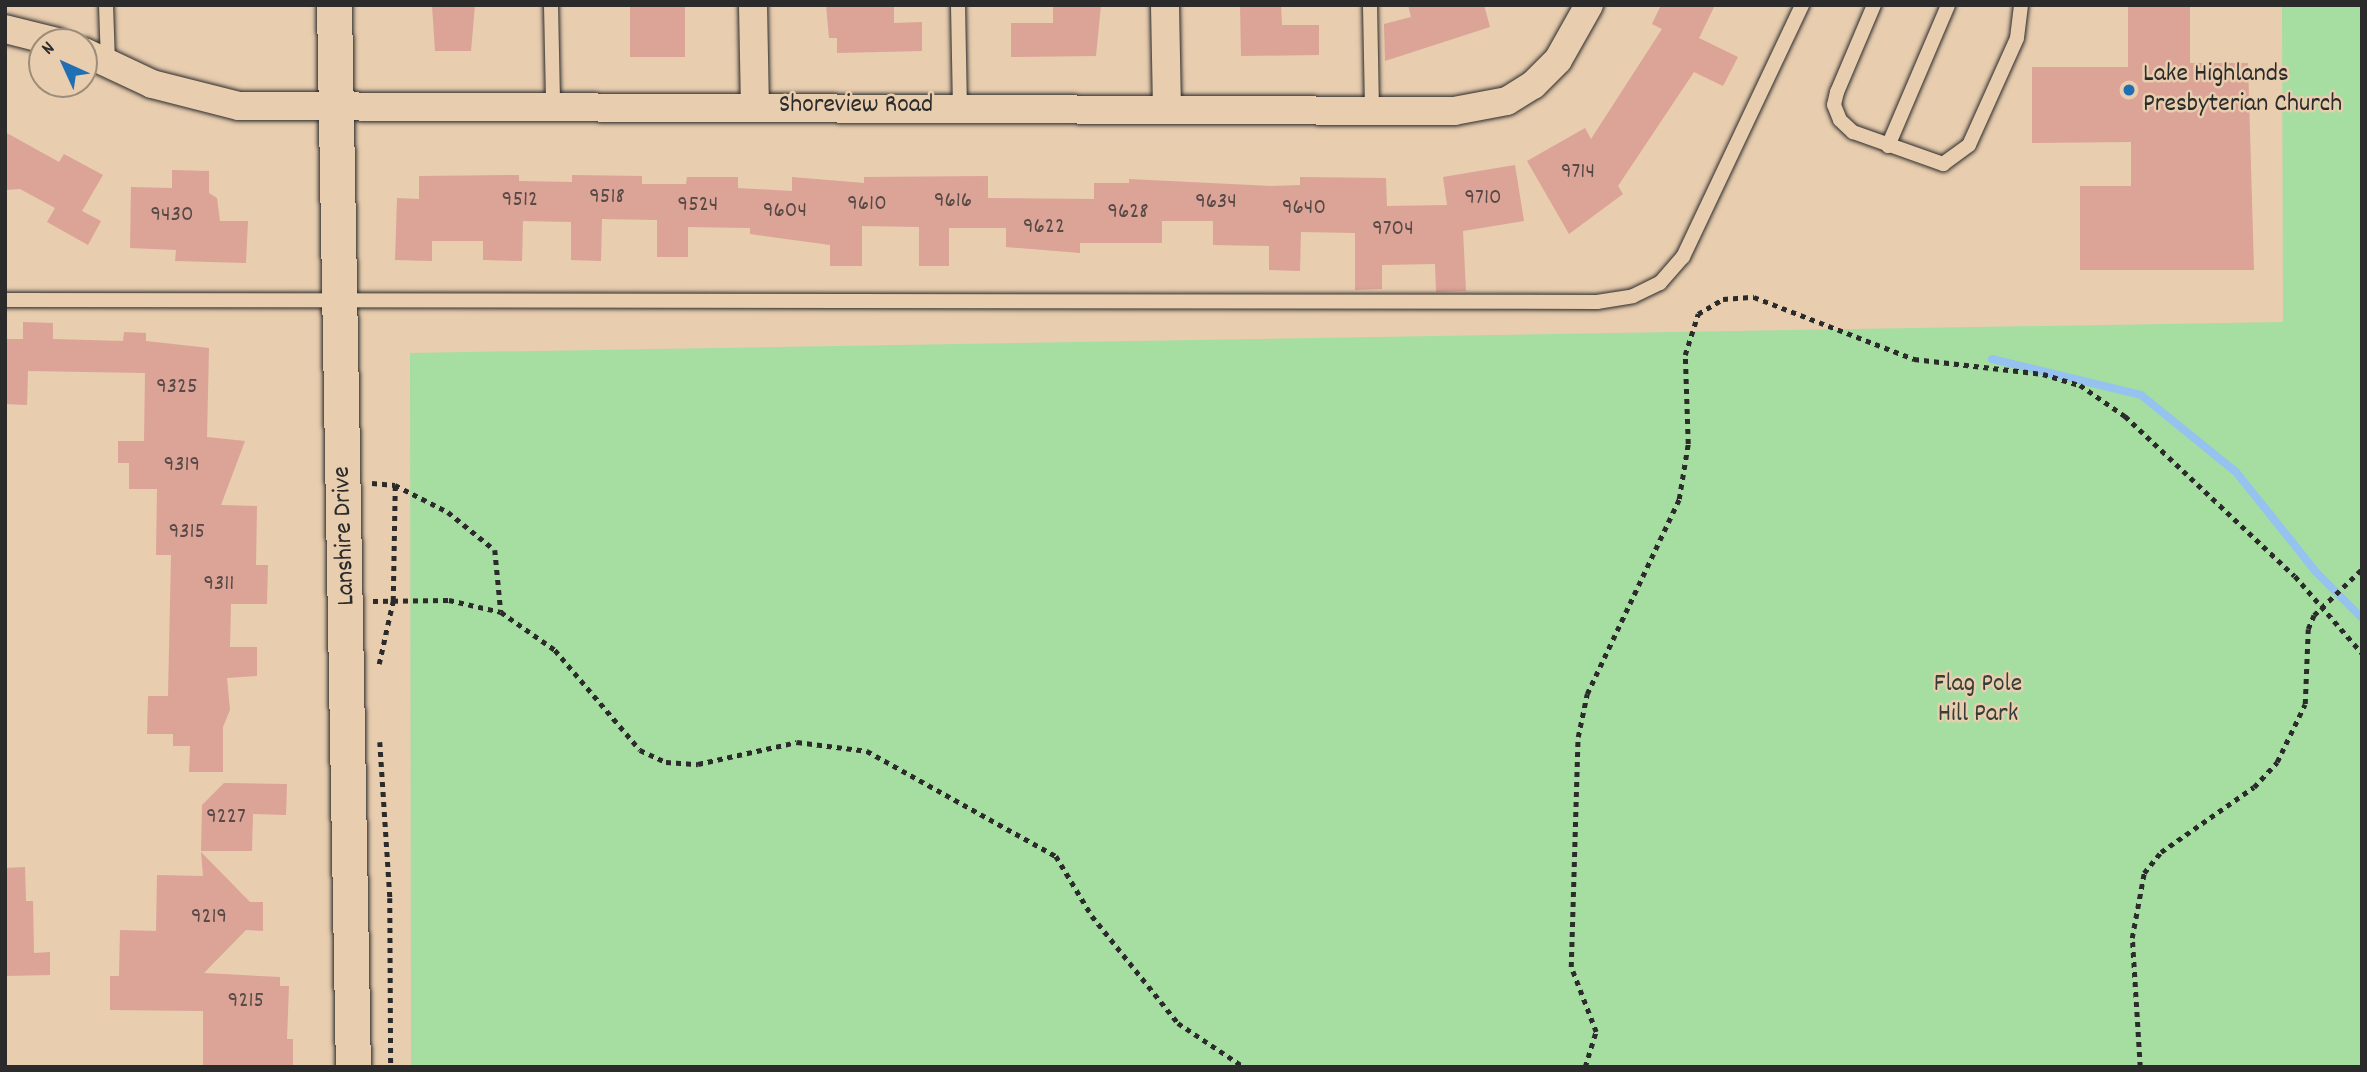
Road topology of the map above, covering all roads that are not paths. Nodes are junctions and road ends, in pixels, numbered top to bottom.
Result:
1 (106, 5) edge
2 (334, 5) edge
3 (551, 5) edge
4 (752, 5) edge
5 (958, 5) edge
6 (1165, 5) edge
7 (1370, 5) edge
8 (1588, 5) edge
9 (1802, 5) edge
10 (1874, 5) edge
11 (1948, 5) edge
12 (2021, 5) edge
13 (5, 29) edge
14 (28, 35) edge
15 (98, 47) edge
16 (98, 59) edge
17 (553, 103) junction
18 (336, 105) junction
19 (755, 106) junction
20 (1167, 106) junction
21 (960, 107) junction
22 (1372, 110) junction
23 (1888, 146) junction
24 (5, 300) edge
25 (335, 304) junction
26 (353, 1067) edge

1 - 15 lane
2 - 18 street, Lanshire Drive
3 - 17 lane
4 - 19 street
5 - 21 lane
6 - 20 street
7 - 22 lane
8 - 22 street, Shoreview Road
9 - 25 lane
10 - 23 lane
11 - 23 lane
12 - 23 lane
13 - 14 street
16 - 18 street, Shoreview Road
17 - 18 street, Shoreview Road
17 - 19 street, Shoreview Road
18 - 25 street, Lanshire Drive
19 - 21 street, Shoreview Road
20 - 21 street, Shoreview Road
20 - 22 street, Shoreview Road
24 - 25 lane
25 - 26 street, Lanshire Drive

